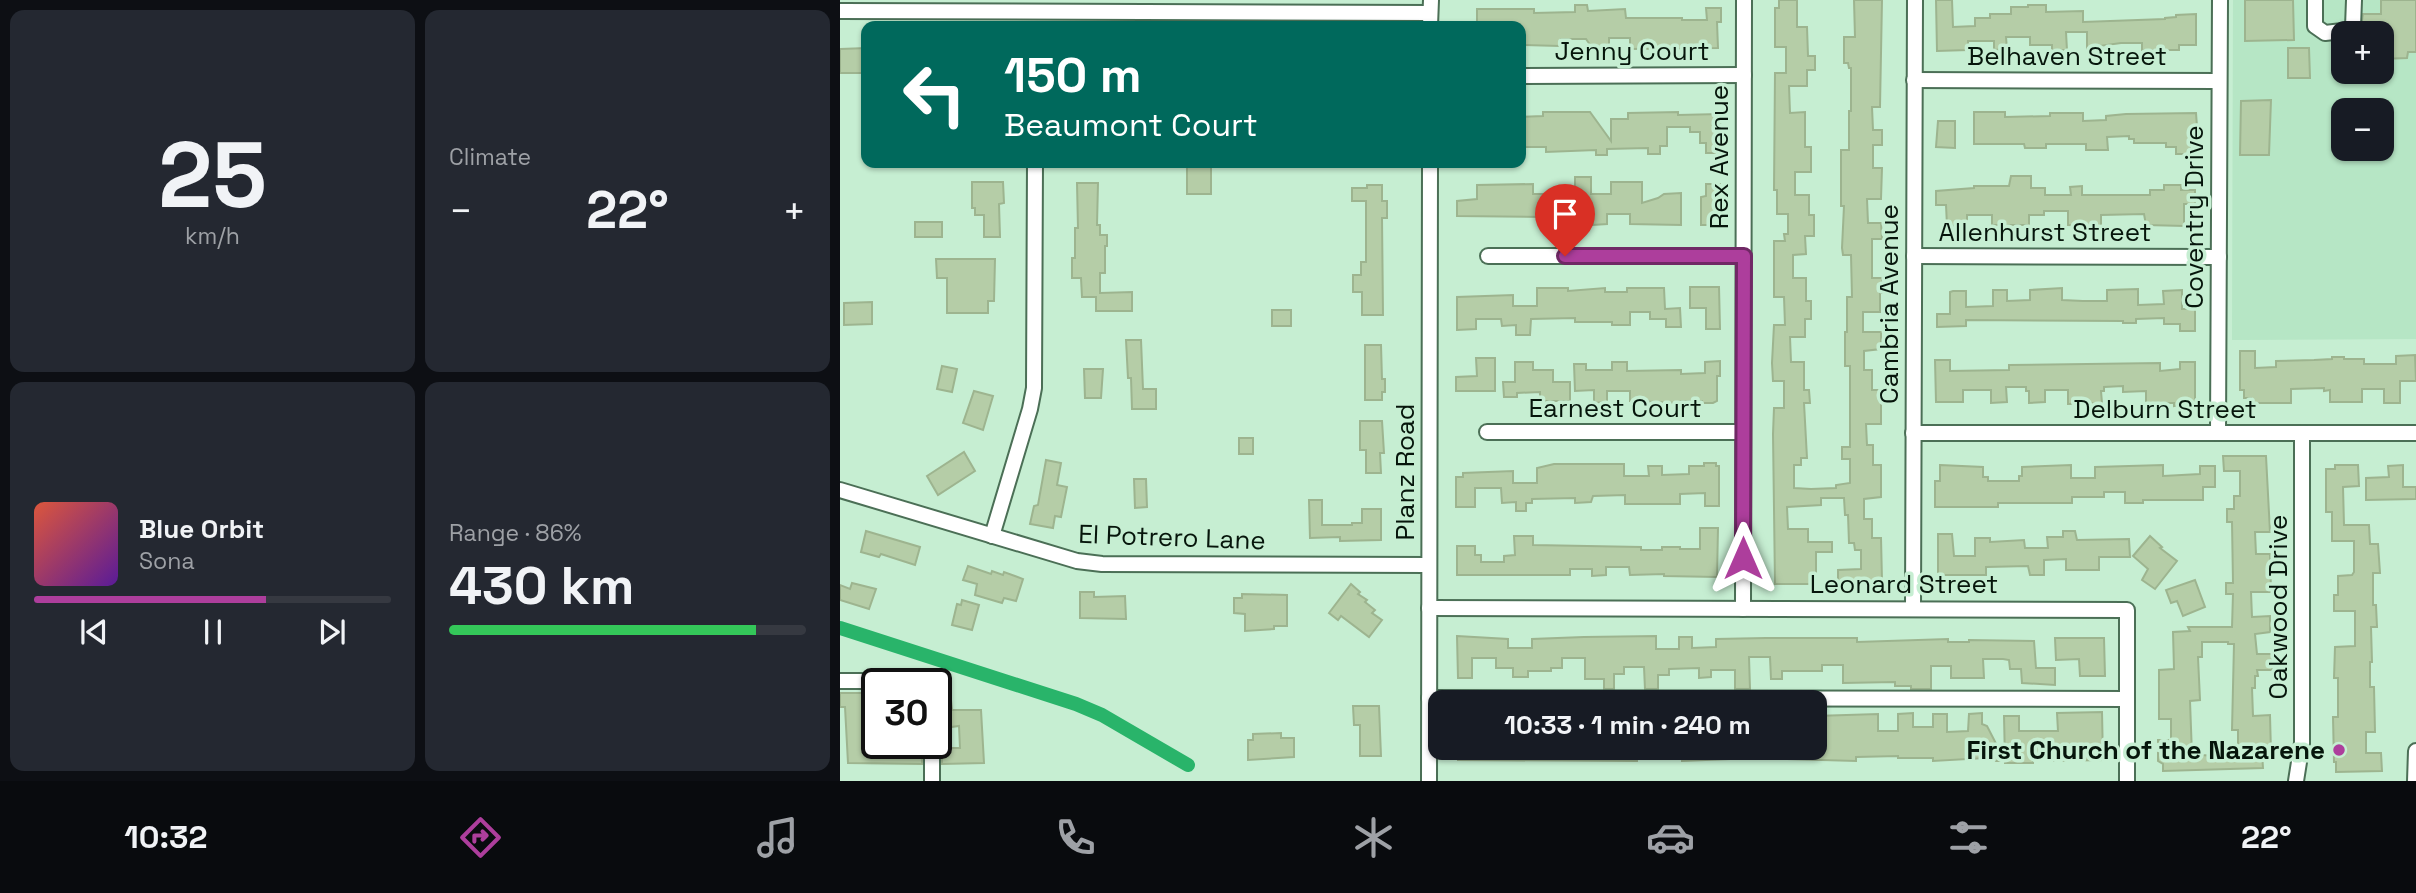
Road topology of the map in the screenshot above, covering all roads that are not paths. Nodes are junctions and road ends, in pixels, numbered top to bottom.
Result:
1 (1744, 0) edge
2 (1914, 0) edge
3 (2220, 0) edge
4 (2315, 0) edge
5 (2354, 0) edge
6 (1128, 6) edge
7 (1312, 6) edge
8 (840, 11) edge
9 (1430, 13) edge
10 (1036, 20) edge
11 (1744, 75) junction
12 (1526, 76) edge
13 (1914, 80) junction
14 (2219, 81) junction
15 (1035, 168) edge
16 (1430, 168) edge
17 (1488, 256) dead end
18 (1744, 256) junction
19 (1914, 256) junction
20 (2219, 257) junction
21 (1488, 432) dead end
22 (1743, 432) junction
23 (1913, 433) junction
24 (2218, 433) junction
25 (2302, 433) junction
26 (2416, 433) edge
27 (840, 490) edge
28 (992, 536) junction
29 (1429, 565) junction
30 (1429, 608) junction
31 (1743, 609) junction
32 (1913, 609) junction
33 (840, 681) edge
34 (861, 681) edge
35 (1429, 690) edge
36 (1827, 699) edge
37 (2127, 699) junction
38 (2416, 751) edge
39 (932, 759) edge
40 (1429, 760) edge
41 (932, 781) edge
42 (1429, 781) edge
43 (2127, 781) edge
44 (2296, 781) edge
45 (2415, 781) edge

1 - 11 street, Rex Avenue
2 - 13 street, Cambria Avenue
3 - 14 street, Coventry Drive
4 - 5 street
6 - 7 street
6 - 10 street
7 - 9 street
8 - 10 street
11 - 12 street, Jenny Court
11 - 18 street, Rex Avenue
13 - 14 street, Belhaven Street
13 - 19 street, Cambria Avenue
14 - 20 street, Coventry Drive
15 - 28 street
16 - 29 street, Planz Road
17 - 18 street
18 - 22 street, Rex Avenue
19 - 20 street, Allenhurst Street
19 - 23 street, Cambria Avenue
20 - 24 street, Coventry Drive
21 - 22 street, Earnest Court
22 - 31 street, Rex Avenue
23 - 24 street, Delburn Street
23 - 32 street, Cambria Avenue
24 - 25 street, Delburn Street
25 - 26 street, Delburn Street
25 - 44 street, Oakwood Drive
27 - 28 street, El Potrero Lane
28 - 29 street, El Potrero Lane
29 - 30 street, Planz Road
30 - 31 street, Leonard Street
30 - 35 street, Planz Road
31 - 32 street, Leonard Street
32 - 37 street, Leonard Street
33 - 34 street
36 - 37 street
37 - 43 street
38 - 45 street
39 - 41 street
40 - 42 street, Planz Road

